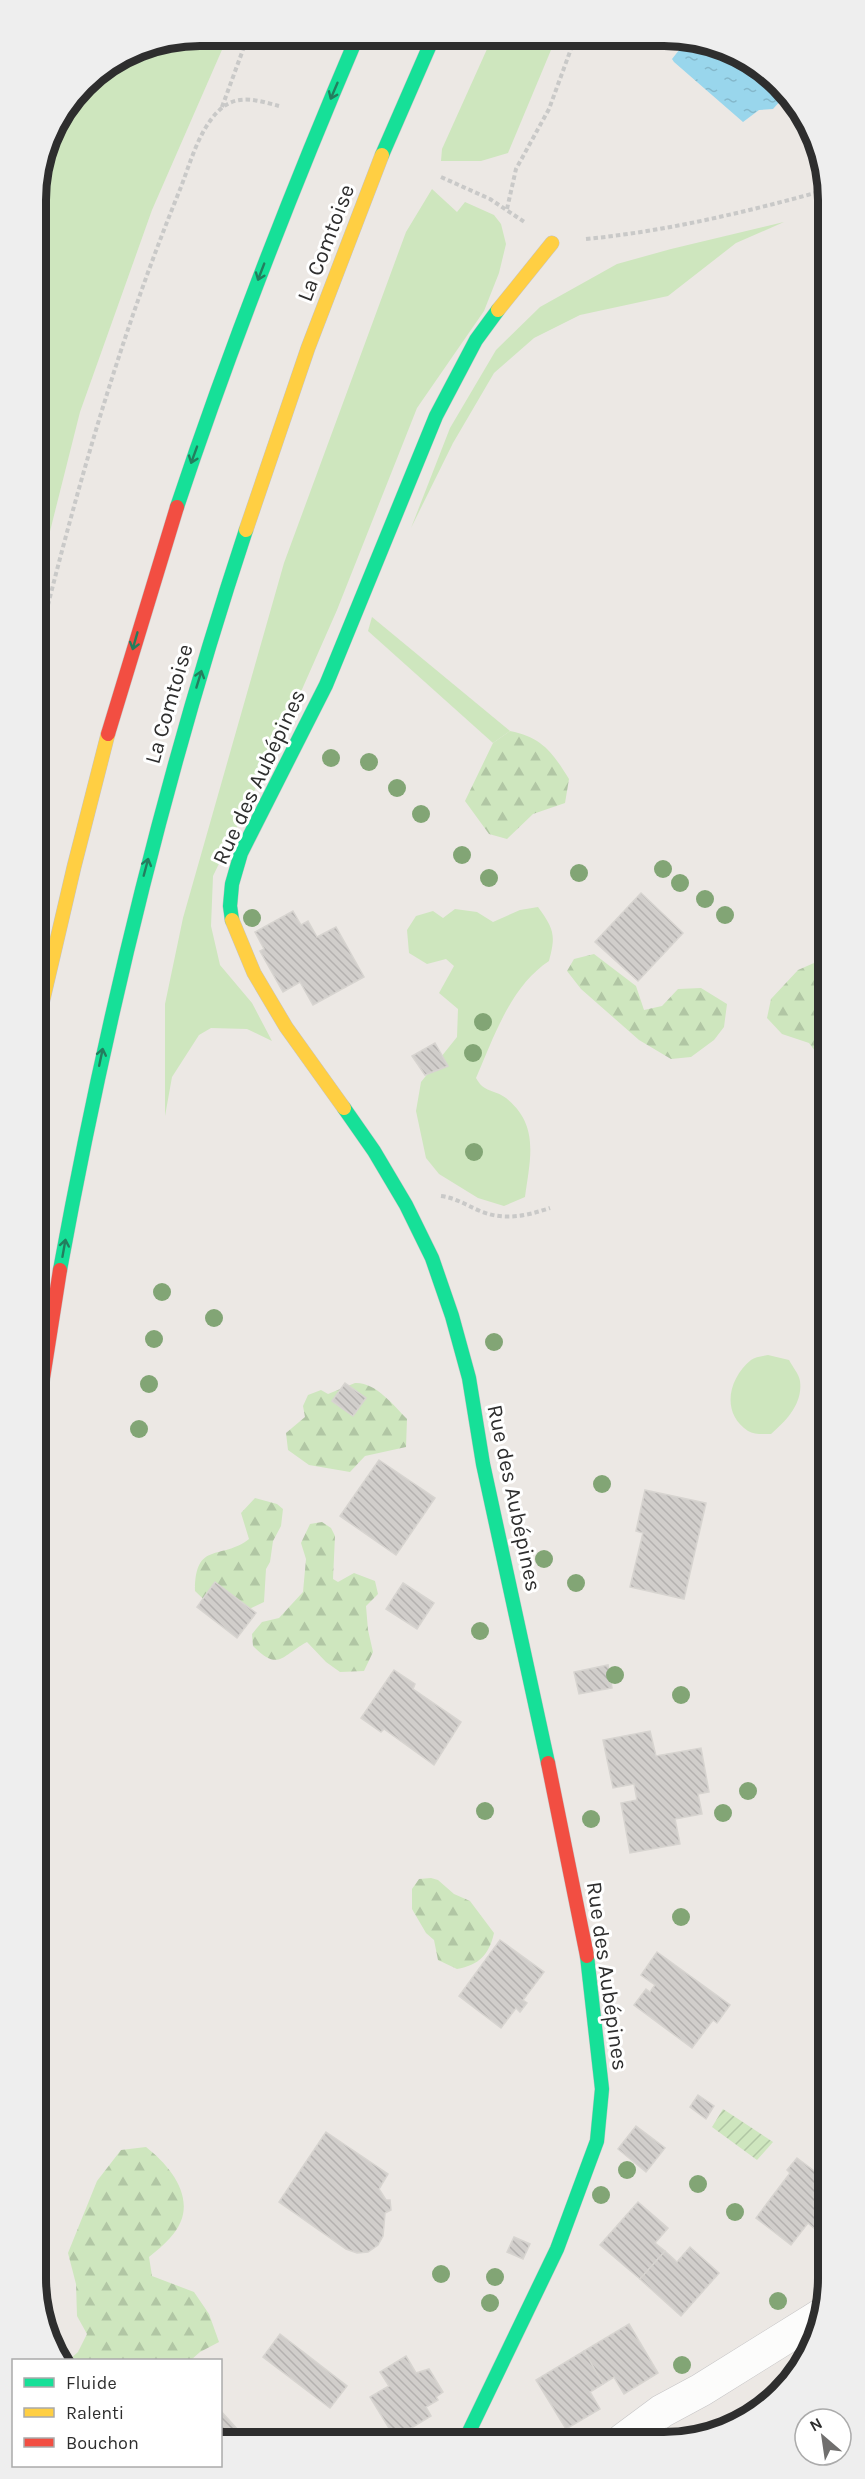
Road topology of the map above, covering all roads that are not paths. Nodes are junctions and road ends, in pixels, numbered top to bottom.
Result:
1 (429, 46) edge
2 (353, 47) edge
3 (552, 243) road end
4 (47, 983) edge
5 (47, 1346) edge
6 (812, 2321) edge
7 (469, 2432) edge
8 (634, 2432) edge

5 -> 1 main road, La Comtoise
2 -> 4 main road
3 - 7 main road, Rue des Aubépines
6 - 8 street

